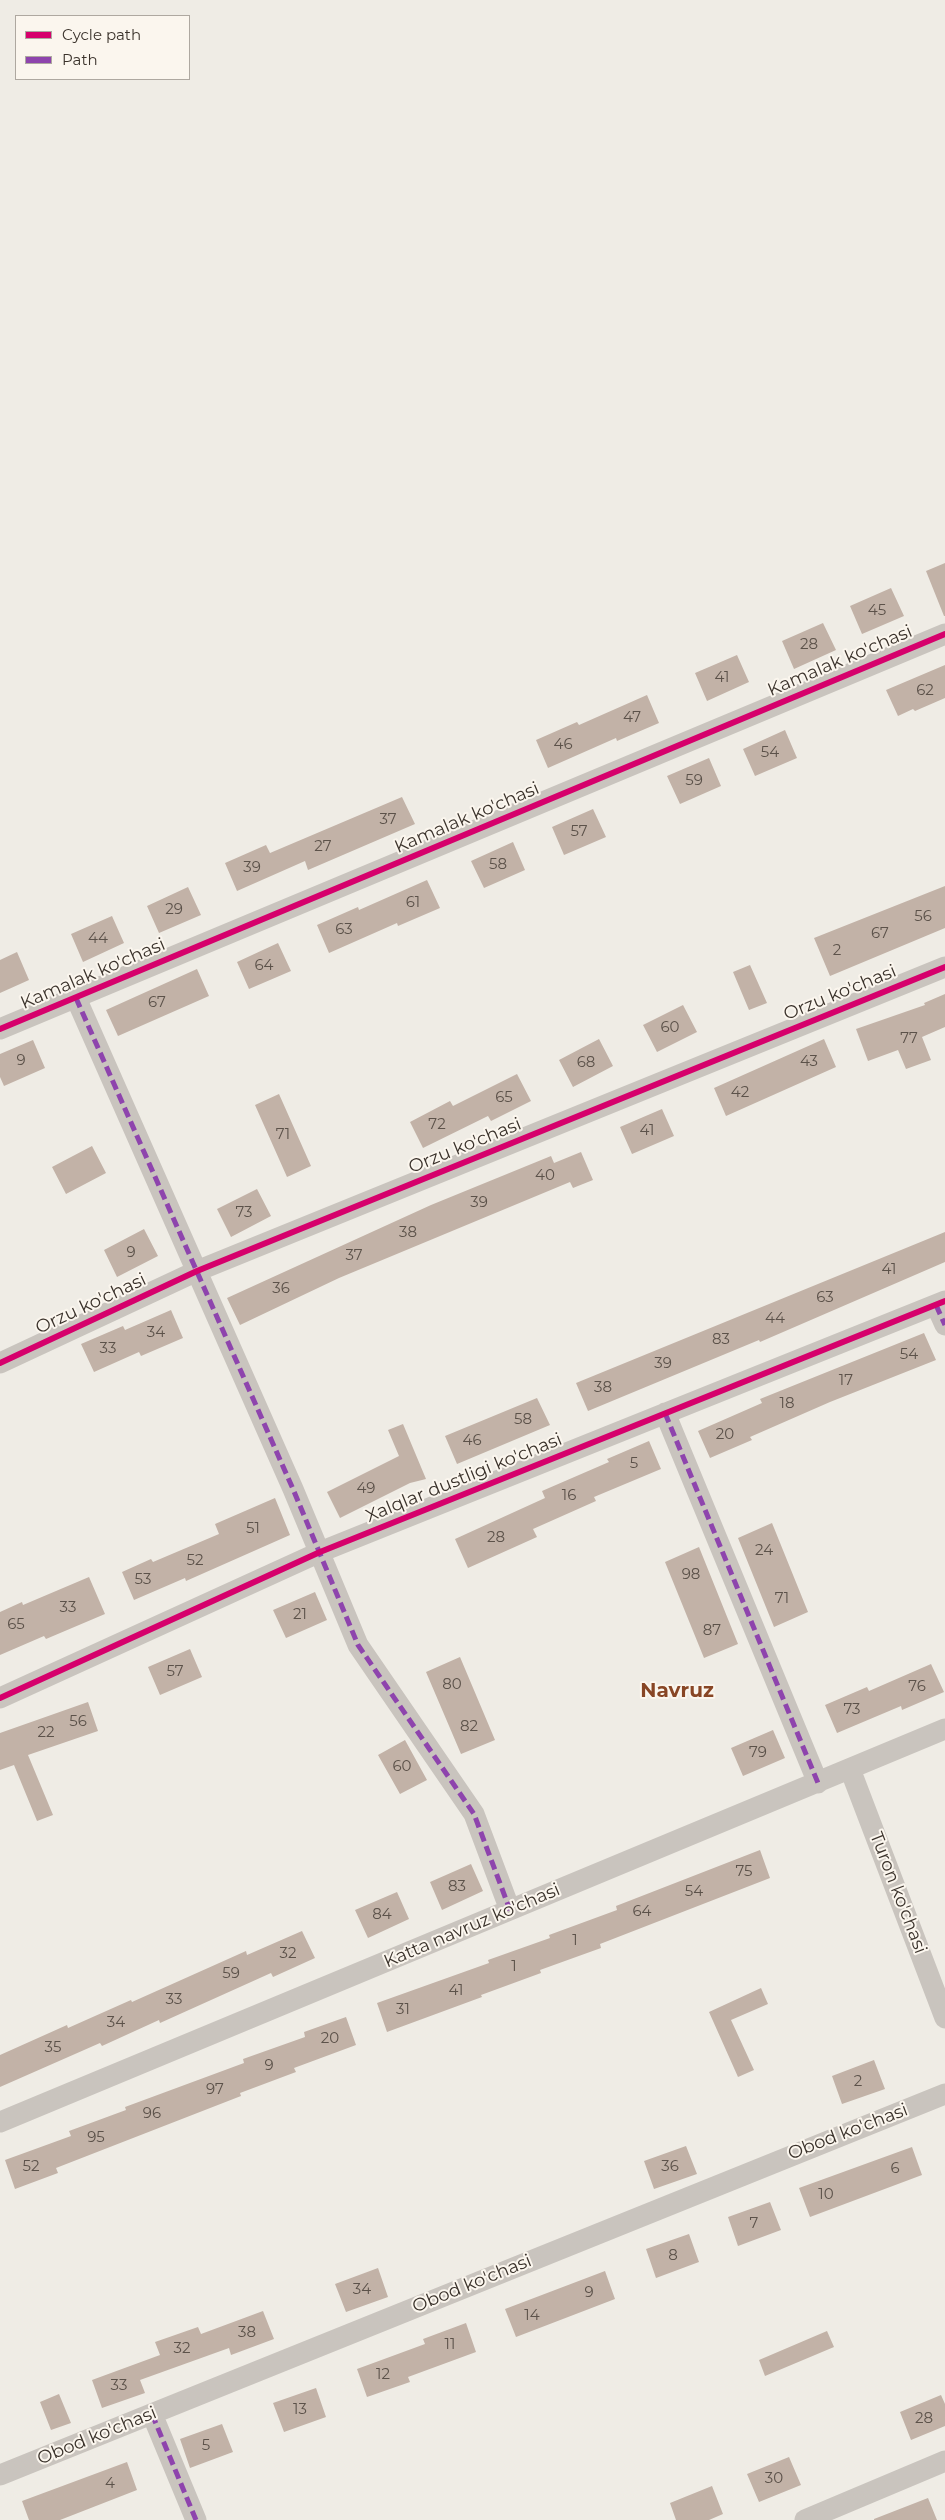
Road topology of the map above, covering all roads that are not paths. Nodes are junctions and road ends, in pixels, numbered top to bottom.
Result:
1 (945, 634) edge
2 (945, 966) edge
3 (76, 998) junction
4 (0, 1029) edge
5 (197, 1271) junction
6 (941, 1303) edge
7 (945, 1325) edge
8 (0, 1363) edge
9 (665, 1414) junction
10 (320, 1552) junction
11 (0, 1698) edge
12 (945, 1730) edge
13 (850, 1769) junction
14 (818, 1783) junction
15 (510, 1910) junction
16 (945, 2018) edge
17 (945, 2094) edge
18 (0, 2122) edge
19 (152, 2414) junction
20 (945, 2461) edge
21 (0, 2476) edge
22 (196, 2520) edge
23 (805, 2520) edge

1 - 3 street, Kamalak ko'chasi
2 - 5 street, Orzu ko'chasi
3 - 4 street, Kamalak ko'chasi
3 - 5 street
5 - 8 street, Orzu ko'chasi
5 - 10 street
6 - 7 street
6 - 9 street, Xalqlar dustligi ko'chasi
9 - 10 street, Xalqlar dustligi ko'chasi
9 - 14 street
10 - 11 street, Xalqlar dustligi ko'chasi
10 - 15 street
12 - 13 street, Katta navruz ko'chasi
13 - 14 street, Katta navruz ko'chasi
13 - 16 street, Turon ko'chasi
14 - 15 street, Katta navruz ko'chasi
15 - 18 street, Katta navruz ko'chasi
17 - 19 street, Obod ko'chasi
19 - 21 street, Obod ko'chasi
19 - 22 street
20 - 23 street

